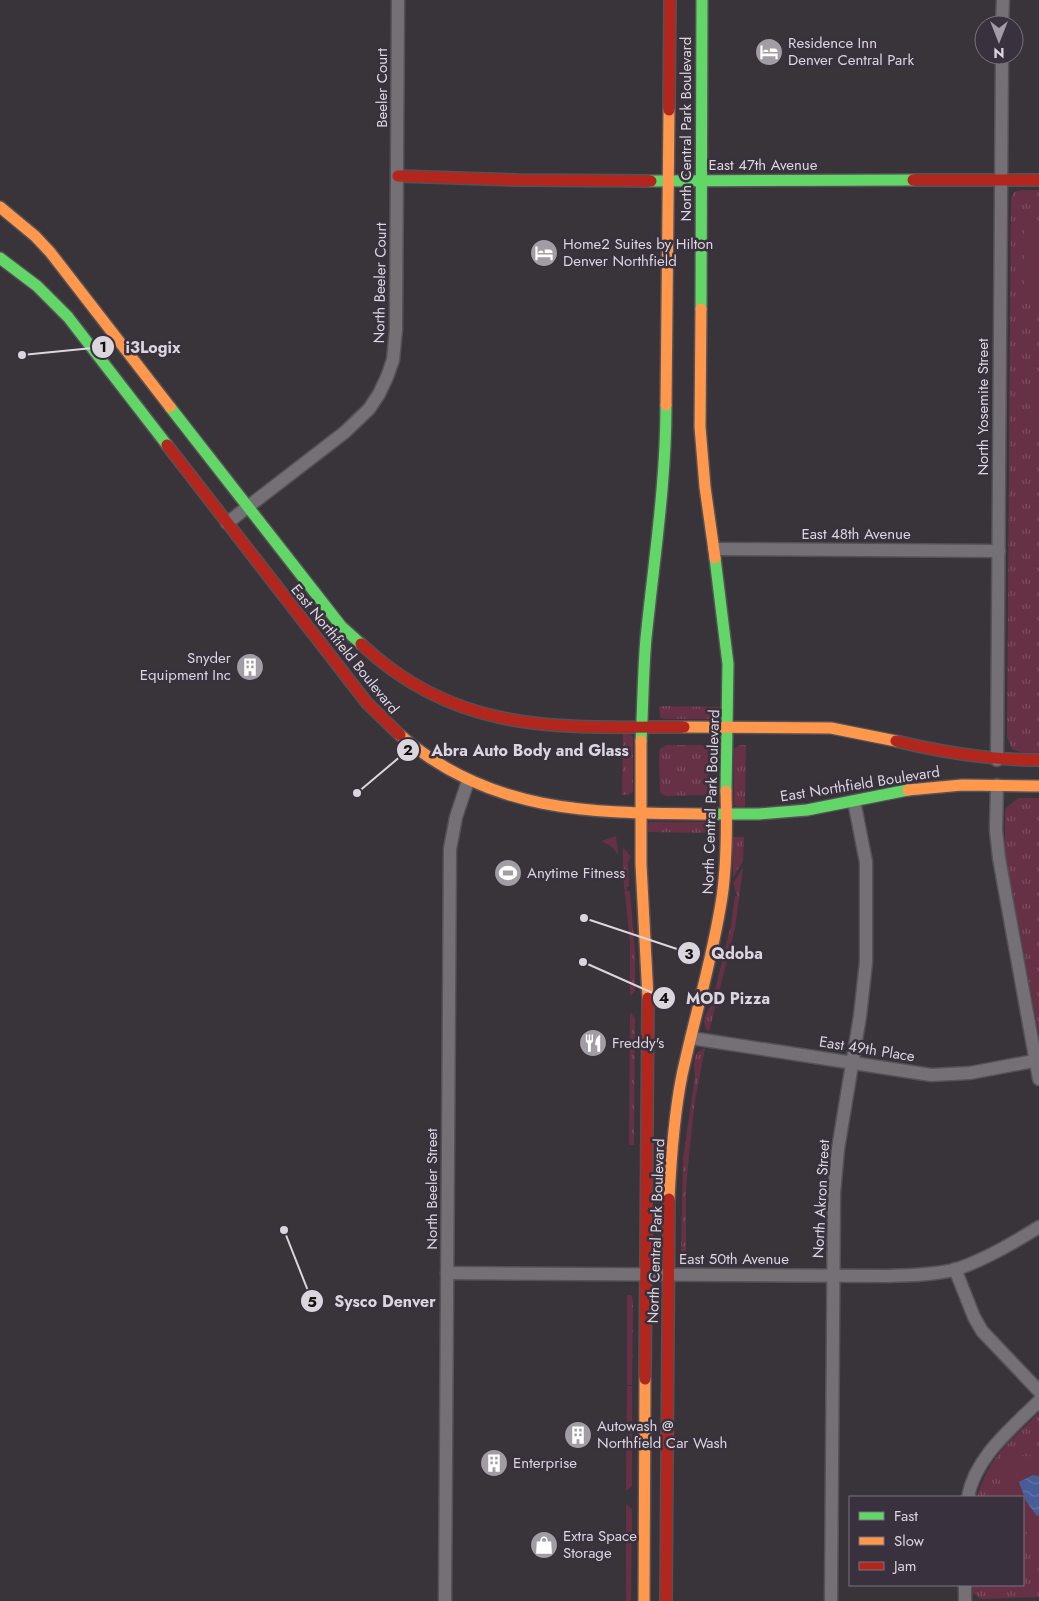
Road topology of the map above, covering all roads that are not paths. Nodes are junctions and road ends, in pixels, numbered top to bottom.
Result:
1 (398, 0) edge
2 (670, 0) edge
3 (702, 0) edge
4 (1003, 0) edge
5 (1002, 15) edge
6 (1002, 65) edge
7 (398, 176) junction
8 (668, 180) junction
9 (701, 180) junction
10 (1001, 180) junction
11 (1039, 180) edge
12 (0, 207) edge
13 (0, 258) edge
14 (248, 506) junction
15 (227, 522) junction
16 (714, 549) junction
17 (999, 551) junction
18 (642, 727) junction
19 (728, 728) junction
20 (997, 760) junction
21 (1039, 760) edge
22 (468, 781) junction
23 (997, 785) junction
24 (1039, 786) edge
25 (854, 801) junction
26 (641, 814) junction
27 (726, 814) junction
28 (690, 1038) junction
29 (1037, 1060) edge
30 (852, 1063) junction
31 (1039, 1079) edge
32 (1039, 1227) edge
33 (955, 1269) junction
34 (447, 1273) junction
35 (646, 1275) junction
36 (668, 1275) junction
37 (834, 1276) junction
38 (1039, 1391) edge
39 (1039, 1401) edge
40 (968, 1496) edge
41 (966, 1586) edge
42 (445, 1601) edge
43 (644, 1601) edge
44 (666, 1601) edge
45 (831, 1601) edge
46 (966, 1601) edge

1 - 7 street, Beeler Court
2 - 8 main road, North Central Park Boulevard
3 - 9 main road, North Central Park Boulevard
4 - 5 street
6 - 10 street, North Yosemite Street
7 - 8 main road, East 47th Avenue
7 - 14 street, North Beeler Court
8 - 9 main road, East 47th Avenue
8 - 18 main road, North Central Park Boulevard
9 - 10 main road, East 47th Avenue
9 - 16 main road, North Central Park Boulevard
10 - 11 main road, East 47th Avenue
10 - 17 street, North Yosemite Street
12 - 14 main road, East Northfield Boulevard
13 - 15 main road, East Northfield Boulevard
14 - 15 street, North Beeler Court
14 - 18 main road, East Northfield Boulevard
15 - 22 main road, East Northfield Boulevard
16 - 17 street, East 48th Avenue
16 - 19 main road, North Central Park Boulevard
17 - 20 street, North Yosemite Street
18 - 19 main road, East Northfield Boulevard
18 - 26 main road, North Central Park Boulevard
19 - 20 main road, East Northfield Boulevard
19 - 27 main road, North Central Park Boulevard
20 - 21 main road, East Northfield Boulevard
22 - 26 main road, East Northfield Boulevard
22 - 34 street, North Beeler Street
23 - 24 main road, East Northfield Boulevard
23 - 25 main road, East Northfield Boulevard
23 - 29 street
25 - 27 main road, East Northfield Boulevard
25 - 30 street, North Akron Street
26 - 27 main road, East Northfield Boulevard
26 - 35 main road, North Central Park Boulevard
27 - 28 main road, North Central Park Boulevard
28 - 30 street, East 49th Place
28 - 36 main road, North Central Park Boulevard
29 - 30 street, East 49th Place
29 - 31 street
30 - 37 street, North Akron Street
32 - 33 street, East 50th Avenue
33 - 37 street, East 50th Avenue
33 - 38 street
34 - 35 street, East 50th Avenue
34 - 42 street, North Beeler Street
35 - 36 street, East 50th Avenue
35 - 43 main road, North Central Park Boulevard
36 - 37 street, East 50th Avenue
36 - 44 main road, North Central Park Boulevard
37 - 45 street, North Akron Street
39 - 40 street
41 - 46 street

